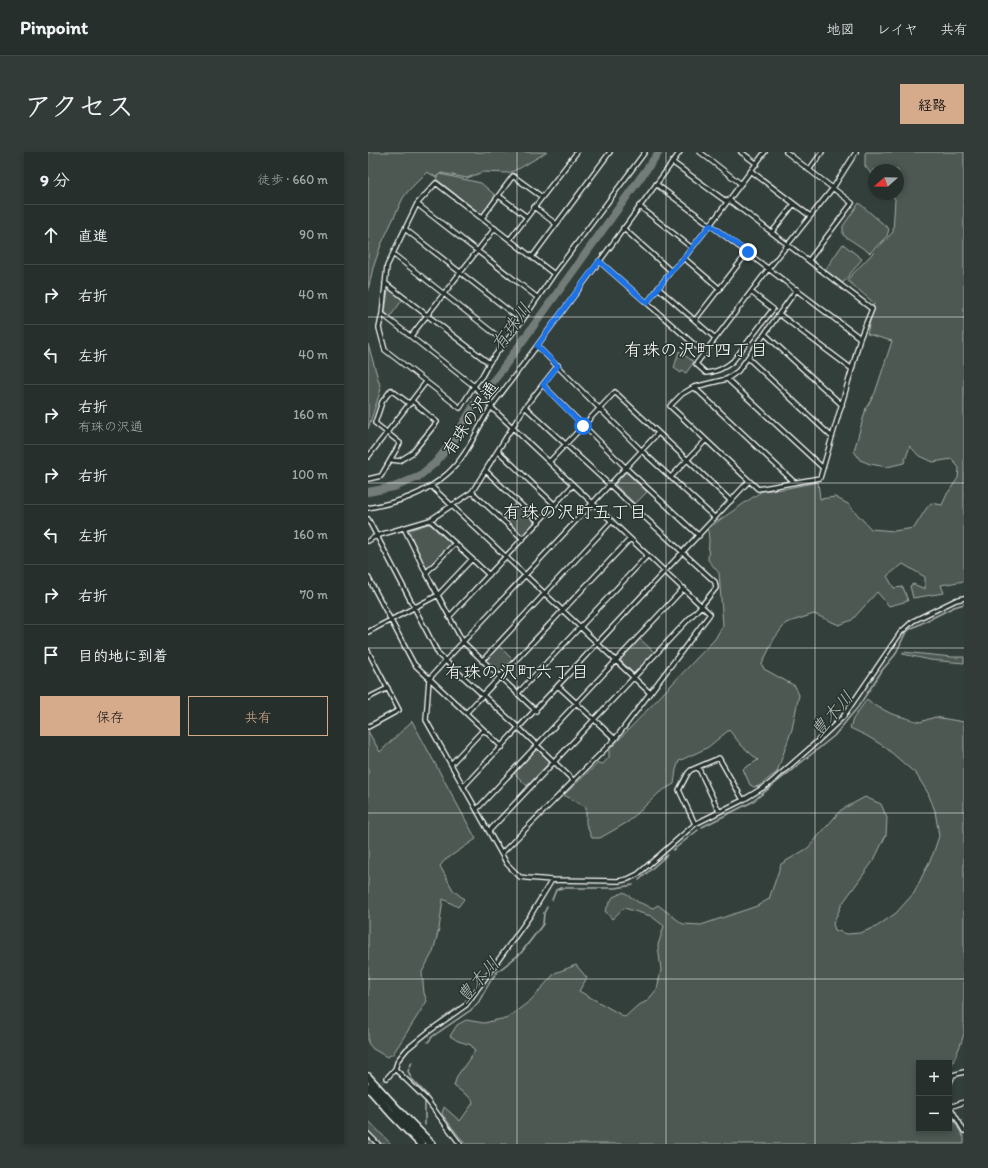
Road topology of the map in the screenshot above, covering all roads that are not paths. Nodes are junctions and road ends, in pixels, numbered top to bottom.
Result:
1 (577, 152) edge
2 (610, 152) edge
3 (645, 152) edge
4 (680, 152) edge
5 (700, 152) edge
6 (741, 152) edge
7 (765, 152) edge
8 (786, 152) edge
9 (822, 152) edge
10 (856, 152) edge
11 (672, 162) junction
12 (756, 164) junction
13 (809, 170) junction
14 (751, 171) junction
15 (656, 184) junction
16 (741, 184) junction
17 (832, 188) junction
18 (499, 196) junction
19 (542, 198) junction
20 (728, 201) junction
21 (417, 204) junction
22 (794, 204) junction
23 (639, 206) junction
24 (534, 207) junction
25 (810, 216) junction
26 (527, 217) junction
27 (482, 218) junction
28 (556, 224) junction
29 (710, 225) junction
30 (495, 228) junction
31 (623, 228) junction
32 (405, 229) junction
33 (772, 232) junction
34 (510, 239) junction
35 (788, 244) junction
36 (692, 248) junction
37 (477, 250) junction
38 (748, 252) junction
39 (393, 254) junction
40 (532, 257) junction
41 (684, 258) junction
42 (809, 260) junction
43 (599, 261) junction
44 (769, 268) junction
45 (671, 271) junction
46 (460, 272) junction
47 (554, 274) junction
48 (385, 283) junction
49 (658, 288) junction
50 (720, 289) junction
51 (797, 289) junction
52 (751, 292) junction
53 (443, 294) junction
54 (538, 298) junction
55 (647, 303) junction
56 (382, 314) junction
57 (779, 314) junction
58 (427, 316) junction
59 (695, 320) junction
60 (522, 321) junction
61 (765, 334) junction
62 (411, 336) junction
63 (715, 338) junction
64 (860, 338) junction
65 (506, 342) junction
66 (537, 346) junction
67 (704, 353) junction
68 (748, 358) junction
69 (489, 363) junction
70 (558, 366) junction
71 (852, 369) junction
72 (727, 379) junction
73 (426, 382) junction
74 (543, 385) junction
75 (475, 387) junction
76 (694, 387) junction
77 (411, 402) junction
78 (842, 405) junction
79 (491, 407) junction
80 (525, 407) junction
81 (600, 408) junction
82 (583, 426) junction
83 (512, 427) junction
84 (387, 433) junction
85 (658, 433) junction
86 (832, 437) junction
87 (706, 440) junction
88 (566, 444) junction
89 (498, 451) junction
90 (642, 451) junction
91 (368, 457) edge
92 (392, 460) junction
93 (687, 460) junction
94 (549, 462) junction
95 (626, 468) junction
96 (823, 468) junction
97 (486, 472) junction
98 (671, 477) junction
99 (368, 479) edge
100 (749, 481) junction
101 (794, 482) junction
102 (573, 485) junction
103 (609, 485) junction
104 (431, 486) junction
105 (472, 492) junction
106 (731, 501) junction
107 (593, 503) junction
108 (555, 505) junction
109 (451, 506) junction
110 (368, 508) edge
111 (715, 518) junction
112 (368, 519) edge
113 (430, 520) junction
114 (612, 521) junction
115 (539, 522) junction
116 (404, 528) junction
117 (376, 536) junction
118 (698, 536) junction
119 (523, 539) junction
120 (630, 539) junction
121 (368, 541) edge
122 (455, 543) junction
123 (683, 553) junction
124 (648, 555) junction
125 (506, 557) junction
126 (472, 559) junction
127 (665, 571) junction
128 (426, 573) junction
129 (489, 575) junction
130 (525, 575) junction
131 (368, 577) edge
132 (684, 588) junction
133 (545, 593) junction
134 (438, 595) junction
135 (964, 598) edge
136 (702, 605) junction
137 (414, 608) junction
138 (562, 610) junction
139 (449, 617) junction
140 (391, 620) junction
141 (580, 626) junction
142 (368, 632) edge
143 (463, 642) junction
144 (598, 643) junction
145 (368, 651) edge
146 (446, 660) junction
147 (616, 660) junction
148 (482, 661) junction
149 (499, 677) junction
150 (634, 677) junction
151 (429, 679) junction
152 (558, 686) junction
153 (388, 688) junction
154 (650, 693) junction
155 (517, 694) junction
156 (483, 695) junction
157 (368, 698) edge
158 (576, 703) junction
159 (536, 711) junction
160 (466, 713) junction
161 (593, 719) junction
162 (368, 727) edge
163 (519, 728) junction
164 (483, 730) junction
165 (615, 739) junction
166 (536, 745) junction
167 (502, 746) junction
168 (554, 762) junction
169 (451, 764) junction
170 (698, 767) junction
171 (573, 780) junction
172 (464, 786) junction
173 (743, 800) junction
174 (477, 809) junction
175 (720, 812) junction
176 (695, 824) junction
177 (489, 830) junction
178 (502, 853) junction
179 (552, 880) junction
180 (395, 1069) junction
181 (964, 1072) edge
182 (368, 1077) edge
183 (387, 1078) tunnel mouth
184 (952, 1078) edge
185 (368, 1087) edge
186 (964, 1102) edge
187 (952, 1105) edge
188 (952, 1111) edge
189 (964, 1131) edge
190 (368, 1134) edge
191 (378, 1144) edge
192 (421, 1144) edge
193 (431, 1144) edge
194 (460, 1144) edge

1 - 19 street
2 - 28 street
3 - 47 street
4 - 11 street, 有珠の沢通
5 - 16 street
6 - 12 street
7 - 12 street
8 - 13 street
9 - 13 street
10 - 17 street
11 - 15 street, 有珠の沢通
11 - 20 street
12 - 14 street
13 - 17 street
14 - 16 street
14 - 22 street
15 - 23 street, 有珠の沢通
15 - 29 street
16 - 20 street
17 - 25 street
17 - 42 street
18 - 19 street
18 - 26 street
18 - 27 street
19 - 24 street
20 - 29 street
20 - 33 street
21 - 27 street
21 - 32 street
21 - 37 street
22 - 25 street
22 - 33 street
23 - 31 street, 有珠の沢通
23 - 36 street
24 - 26 street
24 - 28 street
25 - 35 street
26 - 34 street
27 - 30 street
28 - 40 street
29 - 36 street
29 - 38 street
30 - 34 street
30 - 37 street
31 - 43 street, 有珠の沢通
31 - 45 street
32 - 39 street
32 - 46 street
33 - 35 street
34 - 40 street
35 - 42 street
35 - 44 street
36 - 41 street
37 - 46 street
37 - 54 street
38 - 44 street
38 - 50 street
39 - 48 street
39 - 53 street
40 - 47 street
41 - 45 street
41 - 50 street
42 - 64 street
43 - 55 street
43 - 66 street, 有珠の沢通
44 - 51 street
44 - 52 street
45 - 49 street
46 - 53 street
46 - 60 street
47 - 54 street
48 - 56 street
48 - 58 street
49 - 55 street
49 - 59 street
50 - 59 street
51 - 57 street
51 - 64 street
52 - 63 street
52 - 67 street
53 - 58 street
53 - 65 street
54 - 60 street
55 - 67 street
56 - 62 street
56 - 73 street
57 - 61 street
57 - 71 street
58 - 62 street
58 - 69 street
59 - 63 street
60 - 65 street
61 - 68 street
61 - 78 street
62 - 75 street
63 - 67 street
64 - 71 street
65 - 69 street
66 - 70 street
66 - 79 street, 有珠の沢通
68 - 72 street
68 - 86 street
69 - 75 street
70 - 74 street
70 - 81 street
71 - 78 street
72 - 76 street
72 - 96 street
73 - 75 street
73 - 77 street
74 - 80 street
74 - 82 street
75 - 79 street
76 - 87 street
76 - 101 street
77 - 84 street
77 - 84 street
77 - 92 street
78 - 86 street
79 - 83 street
79 - 104 street, 有珠の沢通
80 - 83 street
80 - 88 street
81 - 82 street
81 - 85 street
81 - 90 street
82 - 88 street
82 - 95 street
83 - 89 street
83 - 94 street
84 - 91 street
84 - 92 street
85 - 90 street
85 - 93 street
86 - 96 street
87 - 93 street
87 - 100 street
88 - 94 street
88 - 103 street
89 - 97 street
89 - 108 street
90 - 95 street
90 - 98 street
92 - 99 street
93 - 98 street
93 - 106 street
94 - 102 street
95 - 103 street
95 - 118 street
96 - 101 street
97 - 105 street
97 - 115 street
98 - 111 street
100 - 101 street
100 - 106 street
102 - 107 street
102 - 108 street
103 - 107 street
103 - 123 street
104 - 109 street
104 - 110 street, 有珠の沢通
105 - 109 street
105 - 119 street
106 - 111 street
107 - 114 street
107 - 130 street
108 - 115 street
109 - 113 street
109 - 125 street
111 - 118 street
112 - 117 street
113 - 116 street
113 - 122 street
114 - 120 street
114 - 133 street
115 - 119 street
116 - 117 street
116 - 128 street
117 - 121 street
117 - 137 street
118 - 123 street
119 - 125 street
120 - 124 street
120 - 138 street
122 - 126 street
122 - 128 street
123 - 127 street
123 - 136 street
124 - 127 street
124 - 141 street
125 - 129 street
125 - 130 street
126 - 129 street
126 - 134 street
127 - 132 street
127 - 144 street
128 - 134 street
129 - 139 street
130 - 133 street
130 - 143 street
131 - 140 street
132 - 136 street
132 - 147 street
133 - 138 street
133 - 148 street
134 - 137 street
134 - 139 street
135 - 173 street
136 - 150 street
136 - 154 street
137 - 140 street
137 - 146 street
138 - 141 street
138 - 149 street
139 - 143 street
140 - 142 street
140 - 151 street
141 - 144 street
141 - 155 street
143 - 146 street
143 - 148 street
144 - 147 street
144 - 152 street
145 - 153 street
146 - 151 street
146 - 156 street
147 - 150 street
147 - 158 street
148 - 149 street
149 - 155 street
149 - 156 street
150 - 154 street
150 - 161 street
151 - 160 street
151 - 169 street
152 - 158 street
152 - 159 street
153 - 157 street
153 - 162 street
154 - 165 street
155 - 159 street
156 - 160 street
156 - 163 street
158 - 161 street
158 - 166 street
159 - 163 street
160 - 164 street
161 - 165 street
161 - 168 street
163 - 166 street
163 - 167 street
164 - 167 street
164 - 169 street
165 - 171 street
166 - 168 street
166 - 174 street
167 - 172 street
168 - 171 street
168 - 177 street
169 - 172 street
170 - 173 street
170 - 175 street
170 - 176 street
171 - 178 street
172 - 174 street
173 - 175 street
174 - 177 street
175 - 176 street
176 - 179 street
177 - 178 street
178 - 179 street
179 - 180 street
180 - 183 street
180 - 194 street
181 - 184 street
182 - 193 highway
185 - 192 highway
186 - 187 street
188 - 189 street
190 - 191 street

